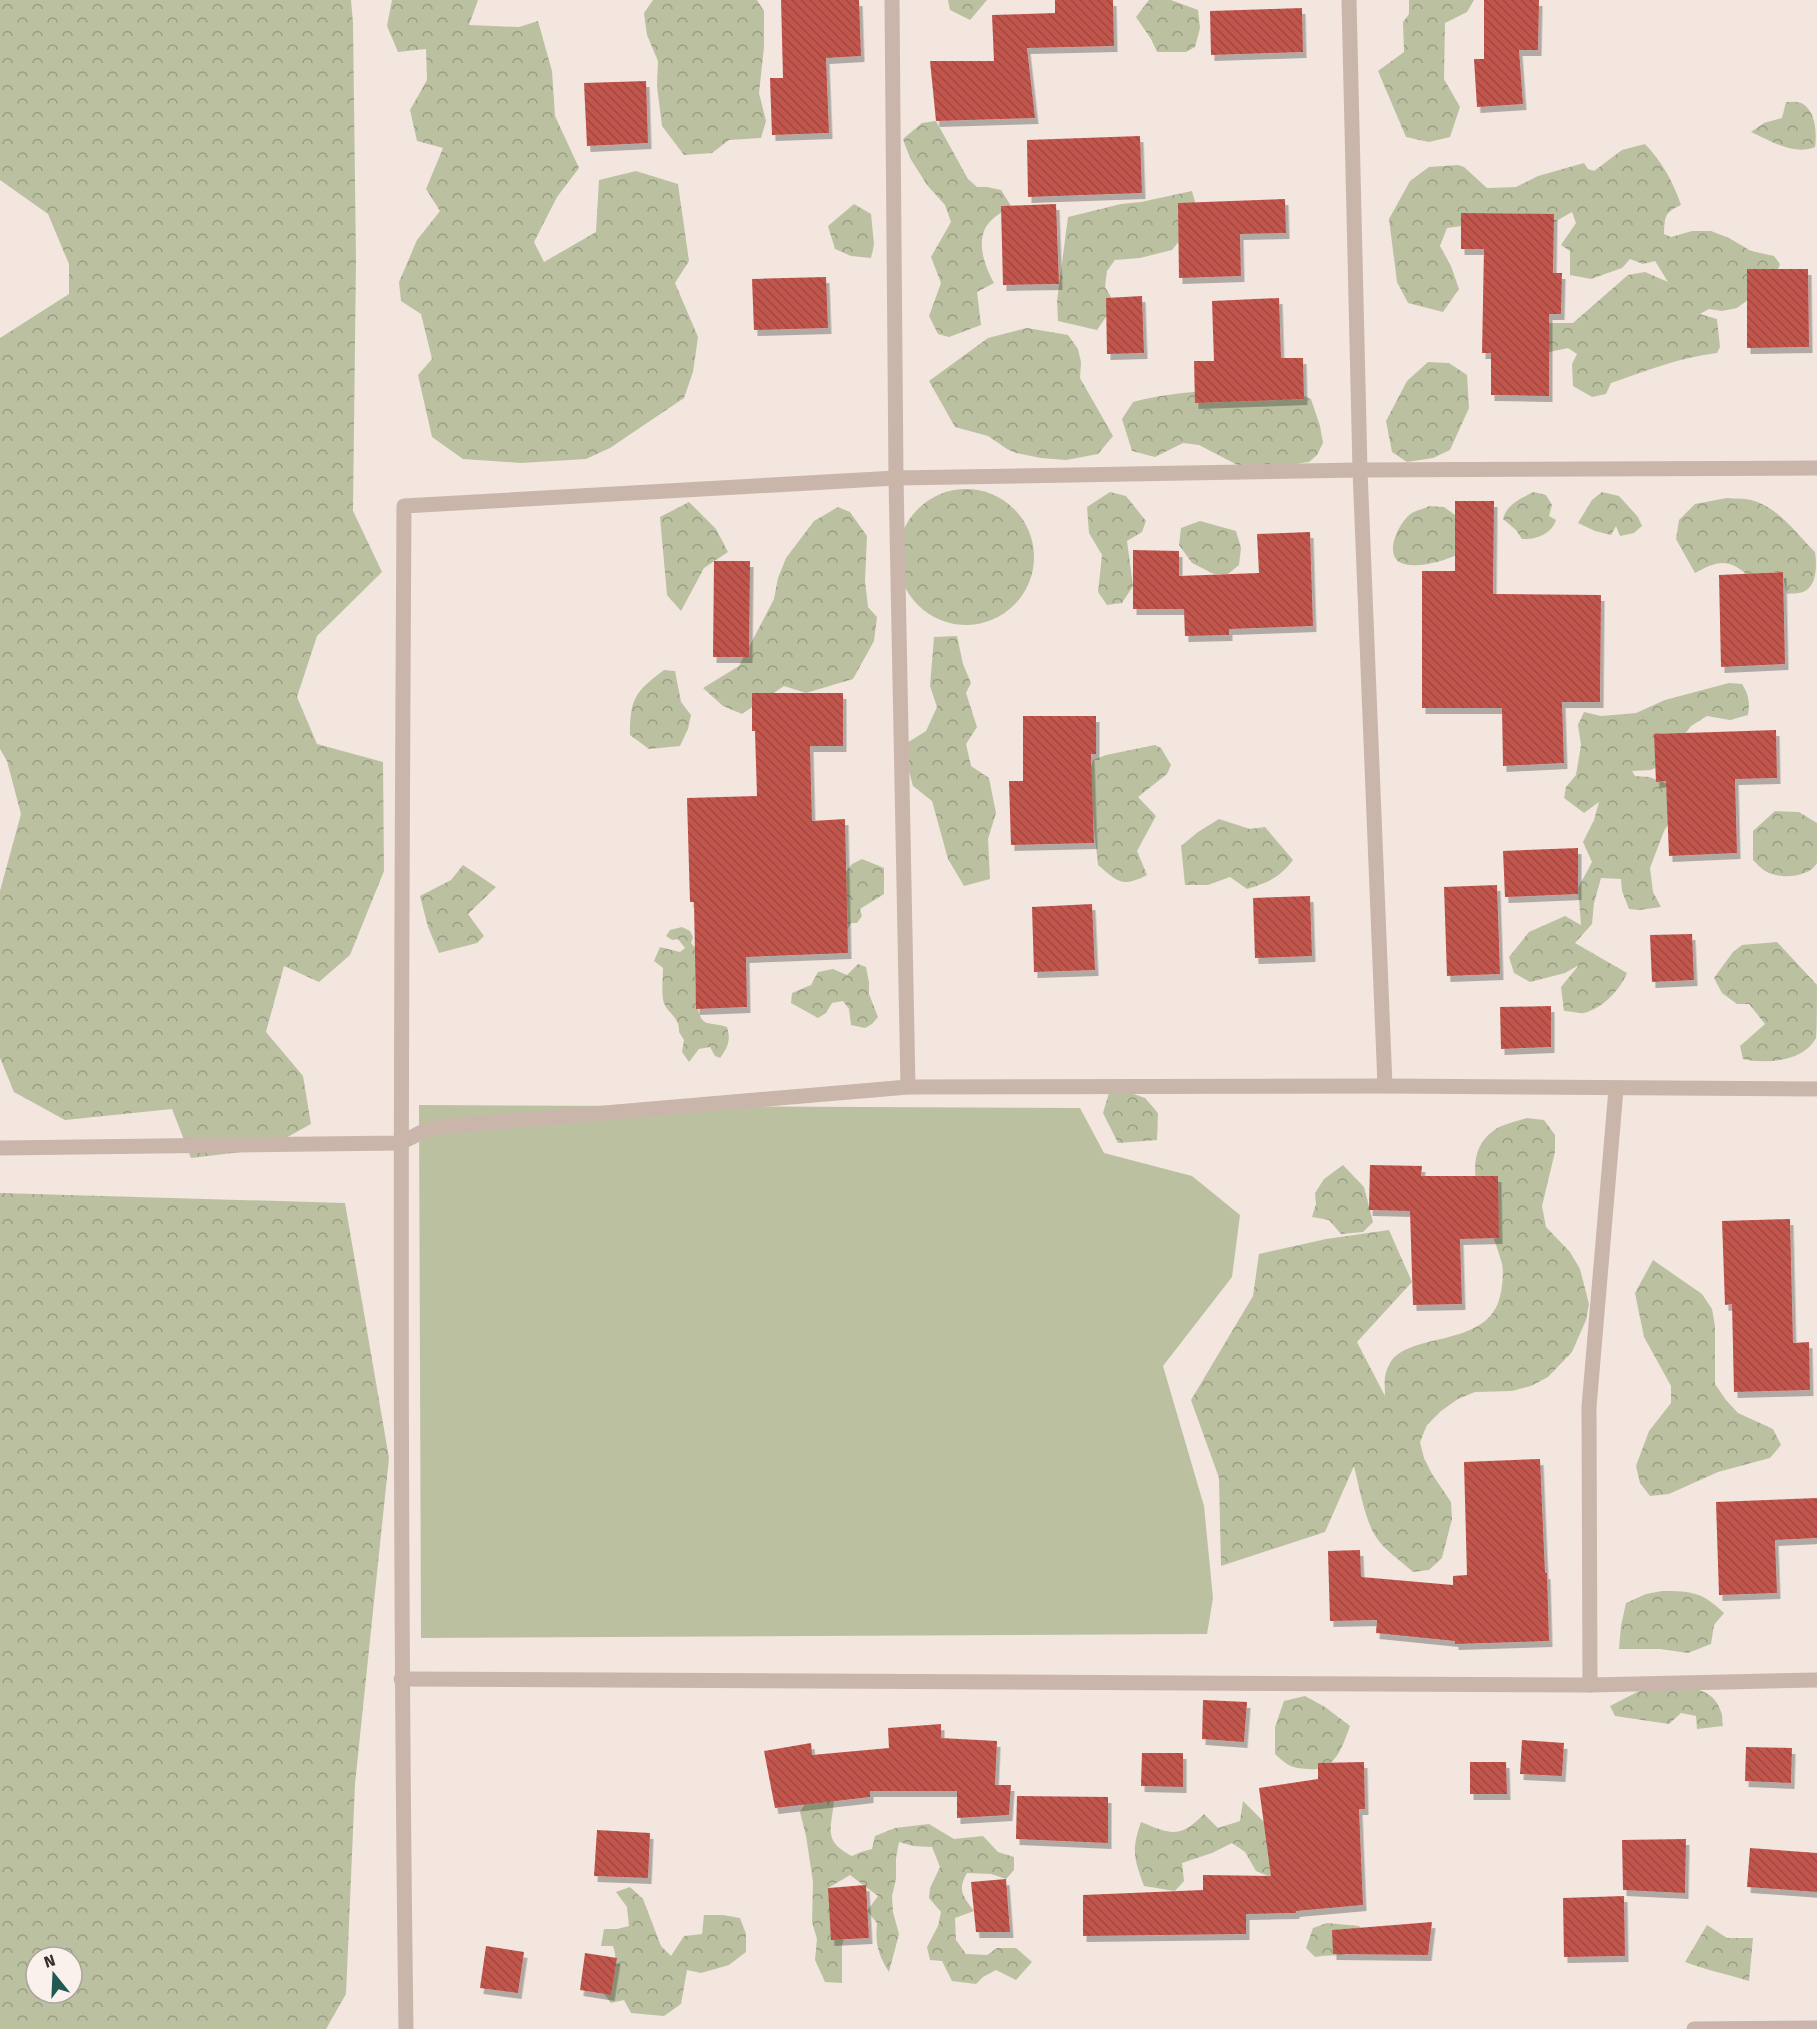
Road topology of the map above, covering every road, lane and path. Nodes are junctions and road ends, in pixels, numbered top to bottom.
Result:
1 (892, 0) edge
2 (1349, 0) edge
3 (1817, 468) edge
4 (1360, 470) junction
5 (896, 478) junction
6 (1385, 1086) junction
7 (908, 1087) junction
8 (1616, 1089) junction
9 (1817, 1089) edge
10 (400, 1143) junction
11 (0, 1148) edge
12 (401, 1679) junction
13 (1817, 1680) edge
14 (1590, 1684) junction
15 (1817, 2028) edge
16 (406, 2029) edge
17 (1694, 2029) edge

1 - 5 street
2 - 4 street
3 - 4 street
4 - 5 street
4 - 6 street
5 - 7 street
5 - 10 street
6 - 7 street
6 - 8 street
7 - 10 street
8 - 9 street
8 - 14 street
10 - 11 street
10 - 12 street
12 - 14 street
12 - 16 street
13 - 14 street
15 - 17 street

